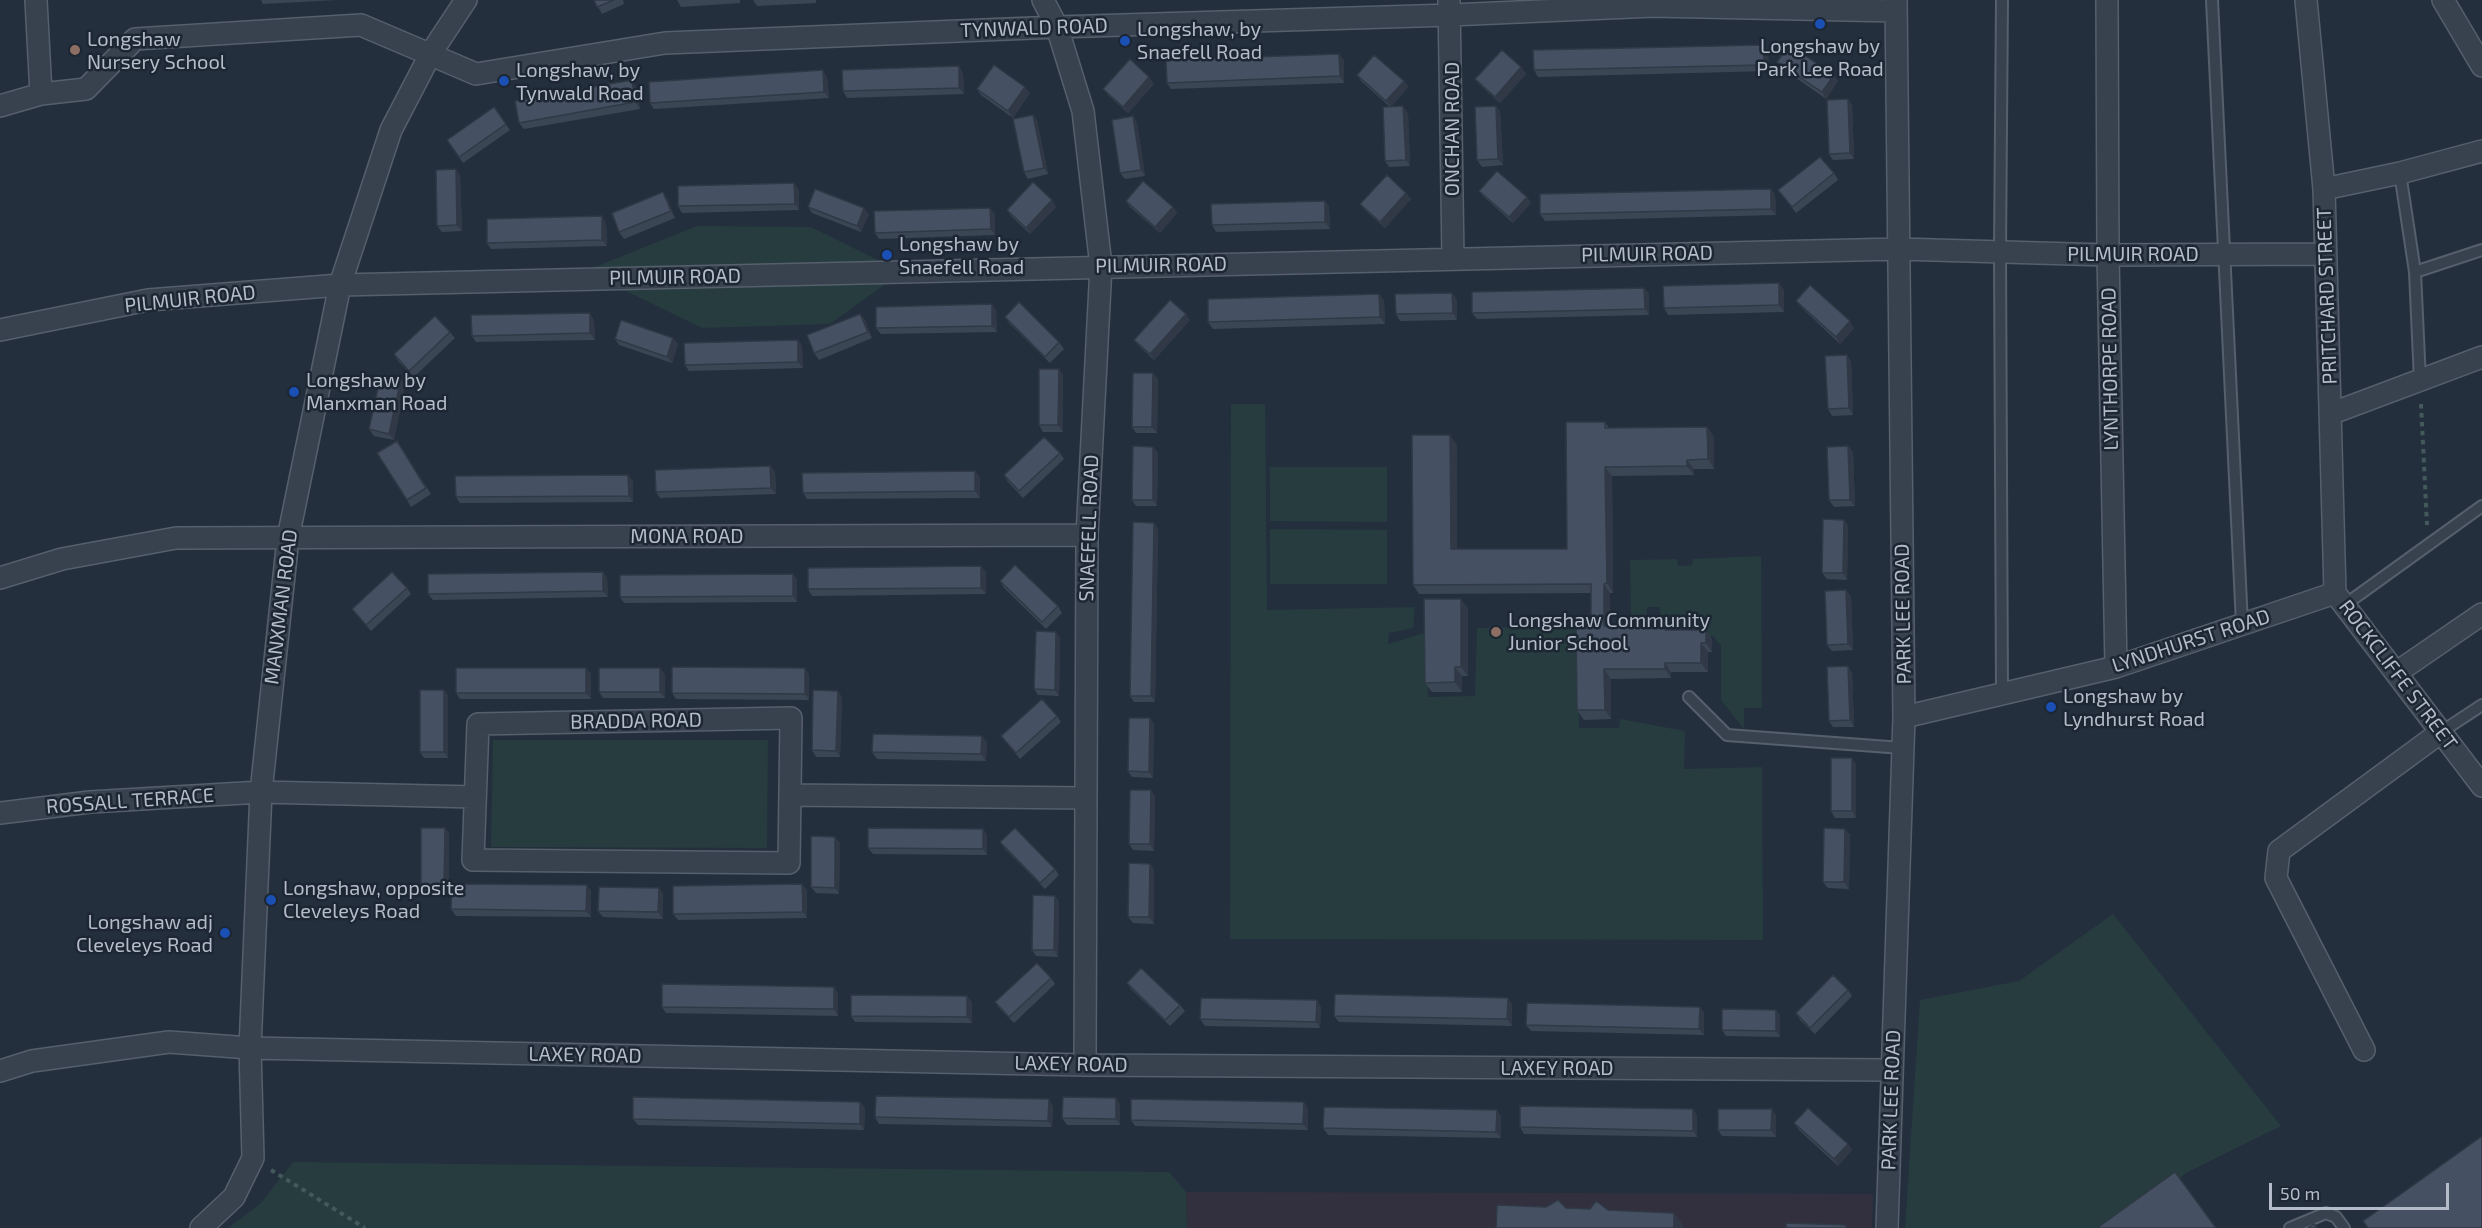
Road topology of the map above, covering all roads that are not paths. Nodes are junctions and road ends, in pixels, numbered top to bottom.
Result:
1 (36, 0) edge
2 (466, 0) edge
3 (1043, 0) edge
4 (2002, 0) edge
5 (2107, 0) edge
6 (2111, 0) edge
7 (2212, 0) edge
8 (2306, 0) edge
9 (2443, 0) edge
10 (1653, 3) edge
11 (1896, 6) edge
12 (1450, 8) edge
13 (1057, 27) junction
14 (431, 53) junction
15 (2482, 66) edge
16 (41, 94) junction
17 (0, 106) edge
18 (2482, 151) edge
19 (2400, 173) junction
20 (2324, 189) junction
21 (1899, 249) junction
22 (2482, 250) edge
23 (2000, 252) junction
24 (2325, 254) junction
25 (2108, 255) junction
26 (2224, 255) junction
27 (1453, 258) junction
28 (1101, 266) junction
29 (2415, 272) junction
30 (340, 285) junction
31 (0, 330) edge
32 (2482, 357) edge
33 (2420, 381) junction
34 (2330, 414) junction
35 (2482, 506) edge
36 (1087, 534) junction
37 (288, 538) junction
38 (0, 578) edge
39 (2340, 598) junction
40 (2482, 614) edge
41 (2242, 624) junction
42 (2116, 667) junction
43 (2396, 673) junction
44 (2002, 693) junction
45 (1689, 697) dead end
46 (2482, 705) edge
47 (1904, 717) junction
48 (2440, 732) junction
49 (1902, 748) junction
50 (2482, 786) edge
51 (261, 792) junction
52 (790, 795) junction
53 (475, 797) junction
54 (1086, 798) junction
55 (0, 813) edge
56 (250, 1048) junction
57 (2364, 1050) dead end
58 (1085, 1065) junction
59 (1892, 1070) junction
60 (0, 1071) edge
61 (201, 1228) edge
62 (1887, 1228) edge
63 (2290, 1228) edge
64 (2344, 1228) edge

1 - 16 street
2 - 14 street, MANXMAN ROAD
3 - 13 street, SNAEFELL ROAD
4 - 23 lane
5 - 6 street
5 - 25 street, LYNTHORPE ROAD
7 - 26 lane
8 - 20 street, PRITCHARD STREET
9 - 15 street
10 - 11 street, TYNWALD ROAD
10 - 12 street, TYNWALD ROAD
11 - 21 street, PARK LEE ROAD
12 - 13 street, TYNWALD ROAD
12 - 27 street, ONCHAN ROAD
13 - 14 street, TYNWALD ROAD
13 - 28 street, SNAEFELL ROAD
14 - 16 street, TYNWALD ROAD
14 - 30 street, MANXMAN ROAD
16 - 17 street, TYNWALD ROAD
18 - 19 street
19 - 20 street
19 - 29 lane
20 - 24 street, PRITCHARD STREET
21 - 23 street, PILMUIR ROAD
21 - 27 street, PILMUIR ROAD
21 - 47 street, PARK LEE ROAD
22 - 29 lane
23 - 25 street, PILMUIR ROAD
23 - 44 lane
24 - 26 street, PILMUIR ROAD
24 - 34 street, PRITCHARD STREET
25 - 26 street, PILMUIR ROAD
25 - 42 street, LYNTHORPE ROAD
26 - 41 lane
27 - 28 street, PILMUIR ROAD
28 - 30 street, PILMUIR ROAD
28 - 36 street, SNAEFELL ROAD
29 - 33 lane
30 - 31 street, PILMUIR ROAD
30 - 37 street, MANXMAN ROAD
32 - 33 street
33 - 34 street
34 - 39 street, PRITCHARD STREET
35 - 39 lane
36 - 37 street, MONA ROAD
36 - 54 street, SNAEFELL ROAD
37 - 38 street, MONA ROAD
37 - 51 street, MANXMAN ROAD
39 - 41 street, LYNDHURST ROAD
39 - 43 street, ROCKCLIFFE STREET
40 - 43 street
41 - 42 street, LYNDHURST ROAD
42 - 44 street, LYNDHURST ROAD
43 - 48 street, ROCKCLIFFE STREET
44 - 47 street, LYNDHURST ROAD
45 - 49 lane
46 - 48 lane
47 - 49 street, PARK LEE ROAD
48 - 50 street, ROCKCLIFFE STREET
48 - 57 street
49 - 59 street, PARK LEE ROAD
51 - 53 street
51 - 55 street, ROSSALL TERRACE
51 - 56 street, MANXMAN ROAD
52 - 53 street, BRADDA ROAD
52 - 53 street, BRADDA ROAD
52 - 54 street
54 - 58 street, SNAEFELL ROAD
56 - 58 street, LAXEY ROAD
56 - 60 street, LAXEY ROAD
56 - 61 street, MANXMAN ROAD
58 - 59 street, LAXEY ROAD
59 - 62 street, PARK LEE ROAD
63 - 64 lane

